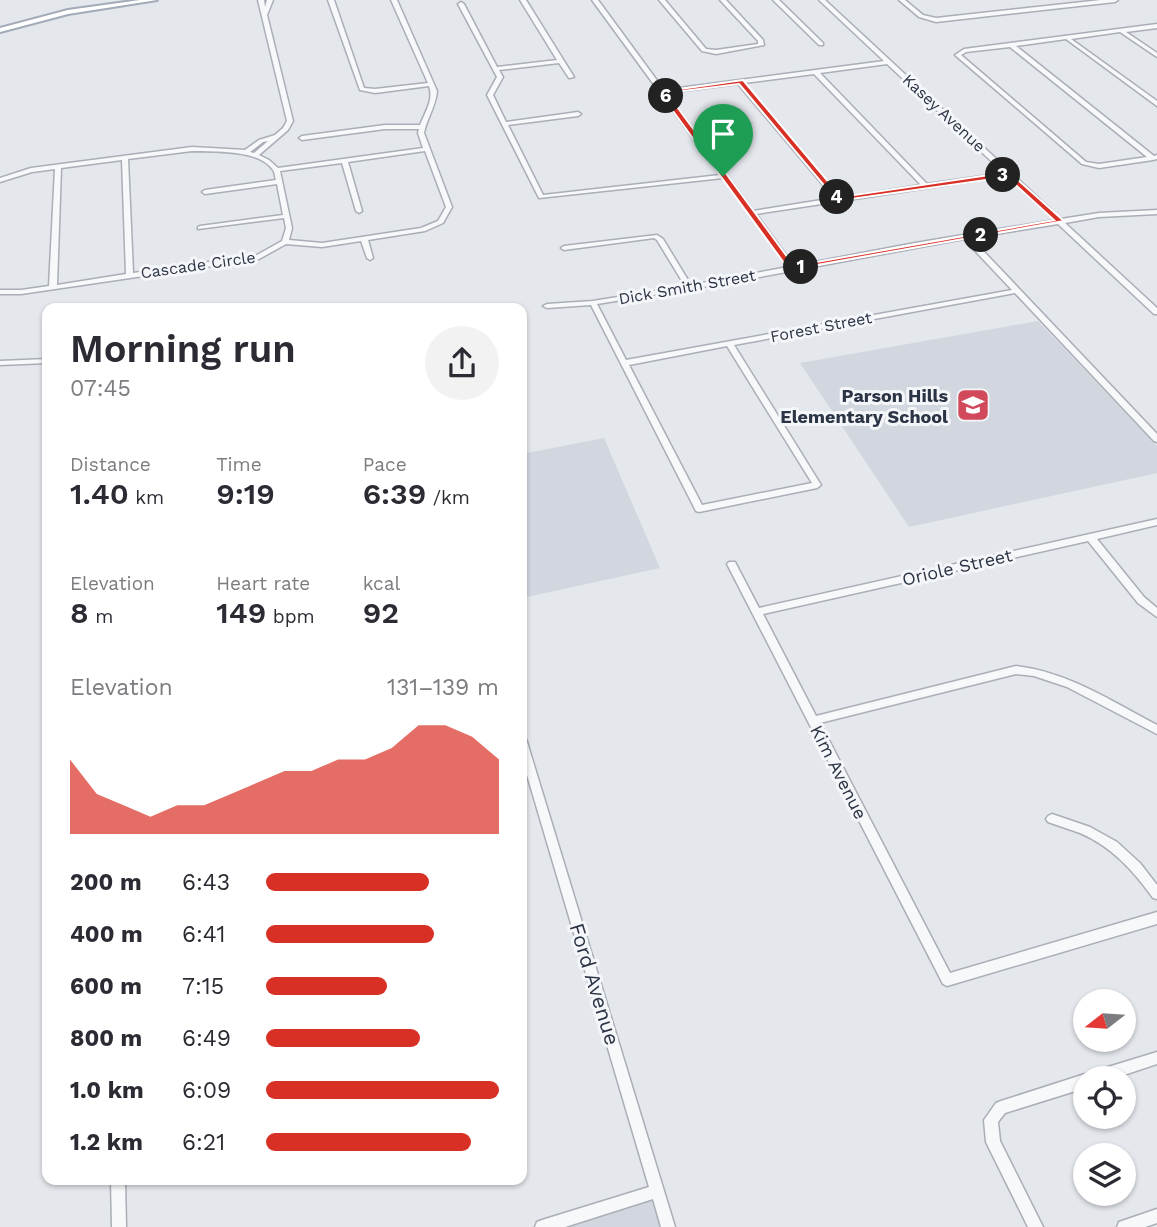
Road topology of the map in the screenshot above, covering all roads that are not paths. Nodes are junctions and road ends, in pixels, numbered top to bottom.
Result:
1 (154, 0) edge
2 (261, 0) edge
3 (270, 0) edge
4 (331, 0) edge
5 (394, 0) edge
6 (523, 0) edge
7 (595, 0) edge
8 (662, 0) edge
9 (723, 0) edge
10 (776, 0) edge
11 (822, 0) edge
12 (902, 0) edge
13 (1115, 0) edge
14 (126, 1) edge
15 (461, 4) dead end
16 (266, 14) junction
17 (1157, 26) edge
18 (0, 30) edge
19 (1122, 30) junction
20 (1067, 38) junction
21 (821, 44) dead end
22 (1010, 45) junction
23 (1157, 55) edge
24 (561, 61) junction
25 (889, 62) junction
26 (495, 69) junction
27 (816, 72) junction
28 (571, 77) dead end
29 (740, 82) junction
30 (431, 84) junction
31 (663, 92) junction
32 (1157, 104) edge
33 (578, 114) dead end
34 (504, 124) junction
35 (421, 127) junction
36 (275, 137) junction
37 (302, 138) dead end
38 (427, 149) junction
39 (246, 152) junction
40 (255, 155) junction
41 (1155, 158) edge
42 (125, 159) junction
43 (344, 160) junction
44 (58, 167) junction
45 (277, 170) junction
46 (1009, 174) junction
47 (723, 176) junction
48 (0, 180) edge
49 (279, 182) junction
50 (926, 187) junction
51 (205, 192) dead end
52 (839, 200) junction
53 (359, 211) dead end
54 (1157, 212) edge
55 (751, 213) junction
56 (286, 216) junction
57 (1060, 221) junction
58 (200, 228) dead end
59 (966, 237) junction
60 (363, 239) junction
61 (285, 242) junction
62 (564, 248) dead end
63 (370, 258) dead end
64 (792, 268) junction
65 (130, 275) junction
66 (53, 287) junction
67 (689, 287) junction
68 (1017, 291) junction
69 (0, 292) edge
70 (593, 303) junction
71 (547, 306) dead end
72 (1157, 313) edge
73 (729, 345) junction
74 (42, 361) edge
75 (624, 362) junction
76 (0, 363) edge
77 (1157, 439) edge
78 (1157, 522) edge
79 (1090, 537) junction
80 (732, 564) dead end
81 (756, 612) junction
82 (1157, 613) edge
83 (812, 720) junction
84 (1157, 730) edge
85 (527, 759) edge
86 (1052, 819) dead end
87 (1157, 894) edge
88 (1157, 918) edge
89 (1157, 1059) edge
90 (1134, 1066) edge
91 (1073, 1085) edge
92 (118, 1185) edge
93 (657, 1191) junction
94 (1157, 1216) edge
95 (119, 1227) edge
96 (542, 1227) edge
97 (668, 1227) edge
98 (1036, 1227) edge
99 (1124, 1227) edge

1 - 14 main road
2 - 16 street
3 - 16 street
4 - 30 street
5 - 30 street
6 - 24 street
7 - 31 street
8 - 9 street
10 - 21 street
11 - 25 street, Kasey Avenue
12 - 13 street
14 - 18 main road
15 - 26 street
16 - 36 street
17 - 19 street
19 - 20 street
19 - 23 street
20 - 22 street
20 - 32 street
22 - 41 street
22 - 41 street
24 - 26 street
24 - 28 street
25 - 27 street
25 - 46 street, Kasey Avenue
26 - 34 street
27 - 29 street
27 - 50 street
29 - 31 street
29 - 52 street
30 - 35 street
31 - 47 street
33 - 34 street
34 - 47 street
35 - 37 street
35 - 38 street
36 - 39 street
36 - 40 street
38 - 43 street
38 - 60 street
39 - 40 street
39 - 42 street
40 - 45 street
42 - 44 street
42 - 65 street
43 - 45 street
43 - 53 street
44 - 48 street
44 - 66 street
45 - 49 street
46 - 50 street
46 - 57 street, Kasey Avenue
47 - 55 street
49 - 51 street
49 - 56 street
50 - 52 street
52 - 55 street
54 - 57 street, Dick Smith Street
55 - 64 street
56 - 58 street
56 - 61 street
57 - 59 street, Dick Smith Street
57 - 72 street, Kasey Avenue
59 - 64 street, Dick Smith Street
59 - 68 street
60 - 61 street
60 - 63 street
61 - 65 street, Cascade Circle
62 - 67 street
64 - 67 street, Dick Smith Street
65 - 66 street, Cascade Circle
66 - 69 street, Cascade Circle
67 - 70 street, Dick Smith Street
68 - 73 street, Forest Street
68 - 77 street
70 - 71 street, Dick Smith Street
70 - 75 street
73 - 75 street, Forest Street
73 - 75 street
74 - 76 street
78 - 79 street, Oriole Street
79 - 81 street, Oriole Street
79 - 82 street
80 - 81 street, Kim Avenue
81 - 83 street, Kim Avenue
83 - 84 street
83 - 88 street, Kim Avenue
85 - 93 street, Ford Avenue
86 - 87 street
89 - 90 street
91 - 98 street
92 - 95 street
93 - 96 street
93 - 97 street, Ford Avenue
94 - 99 street

